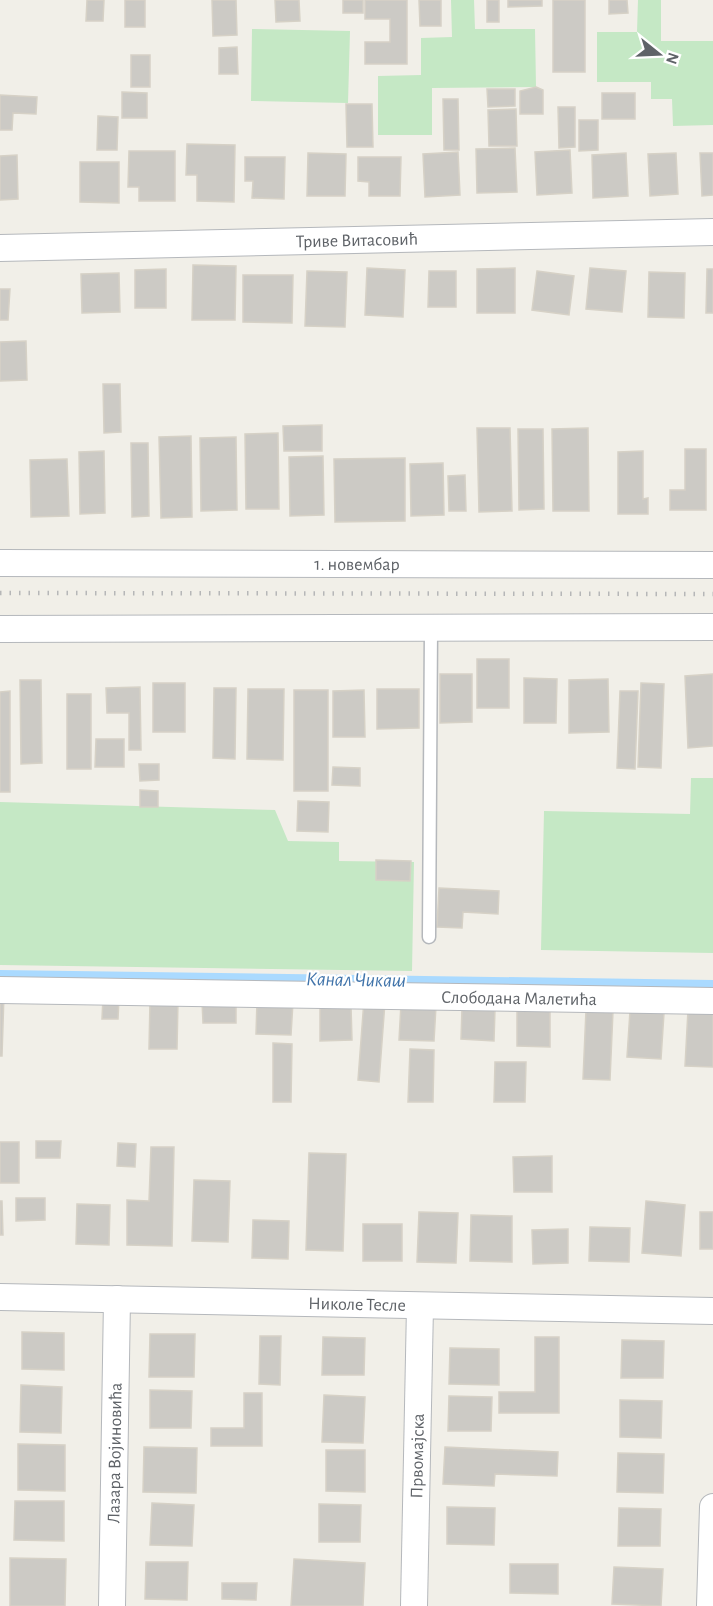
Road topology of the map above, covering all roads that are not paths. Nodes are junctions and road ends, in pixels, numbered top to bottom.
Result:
1 (713, 232) edge
2 (0, 248) edge
3 (0, 563) edge
4 (713, 565) edge
5 (713, 627) edge
6 (431, 628) junction
7 (0, 629) edge
8 (429, 937) dead end
9 (0, 990) edge
10 (713, 1001) edge
11 (0, 1298) edge
12 (117, 1299) junction
13 (420, 1306) junction
14 (713, 1311) edge
15 (713, 1507) edge
16 (112, 1606) edge
17 (414, 1606) edge
18 (710, 1606) edge

1 - 2 street, Триве Витасовић
3 - 4 street, 1. новембар
5 - 6 street
6 - 7 street
6 - 8 lane
9 - 10 street, Слободана Малетића
11 - 12 street, Николе Тесле
12 - 13 street, Николе Тесле
12 - 16 street, Лазара Војиновића
13 - 14 street, Николе Тесле
13 - 17 street, Првомајска
15 - 18 street

